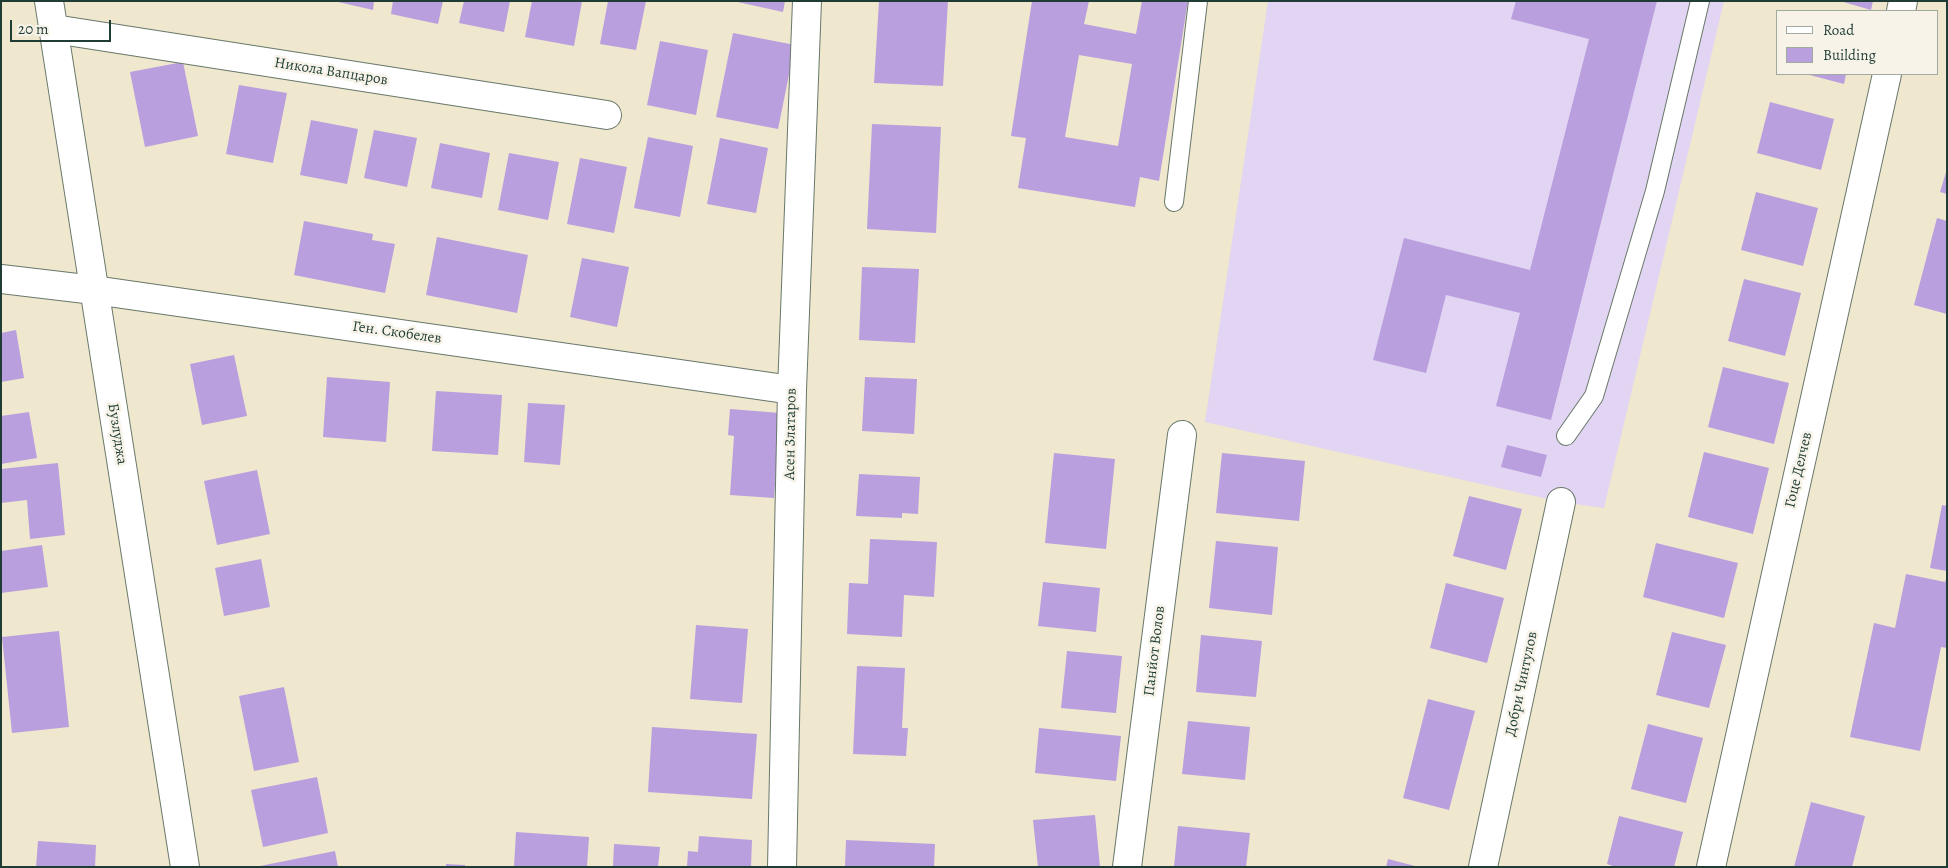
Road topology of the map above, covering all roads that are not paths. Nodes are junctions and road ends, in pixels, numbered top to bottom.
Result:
1 (49, 1) edge
2 (807, 1) edge
3 (1198, 1) edge
4 (1700, 1) edge
5 (54, 29) junction
6 (1887, 75) edge
7 (607, 115) dead end
8 (1174, 202) dead end
9 (1, 280) edge
10 (94, 290) junction
11 (792, 390) junction
12 (1182, 435) dead end
13 (1566, 436) dead end
14 (1561, 502) dead end
15 (185, 867) edge
16 (782, 867) edge
17 (1127, 867) edge
18 (1483, 867) edge
19 (1712, 867) edge

1 - 5 street, Бузлуджа
2 - 11 street, Асен Златаров
3 - 8 lane
4 - 13 lane
5 - 7 street, Никола Вапцаров
5 - 10 street, Бузлуджа
6 - 19 street, Гоце Делчев
9 - 10 street, Ген. Скобелев
10 - 11 street, Ген. Скобелев
10 - 15 street, Бузлуджа
11 - 16 street, Асен Златаров
12 - 17 street, Панйот Волов
14 - 18 street, Добри Чинтулов

